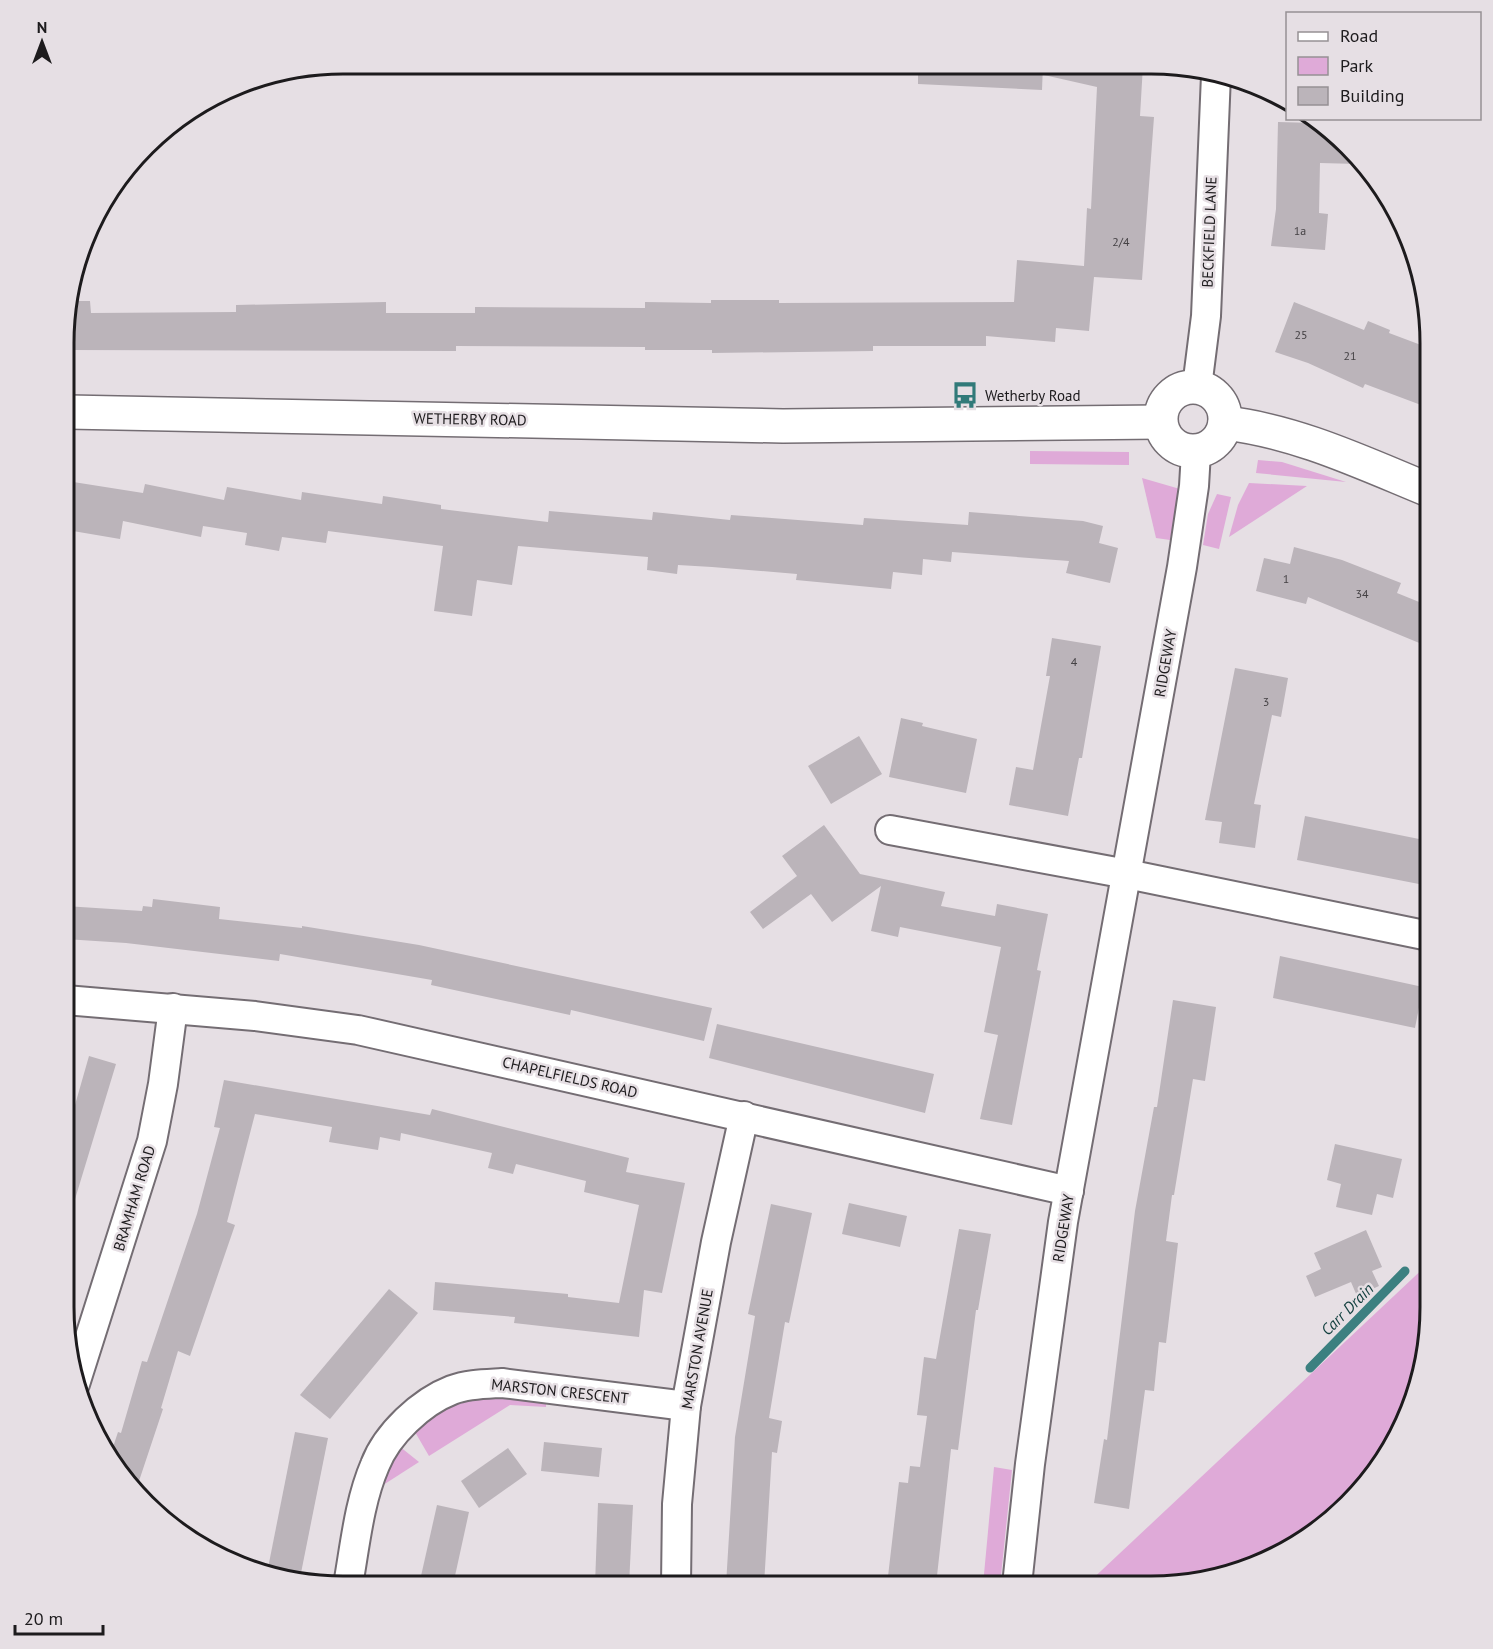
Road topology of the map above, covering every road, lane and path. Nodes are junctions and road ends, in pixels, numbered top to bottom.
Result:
1 (1216, 82) edge
2 (1197, 387) junction
3 (74, 412) edge
4 (1160, 422) junction
5 (1225, 423) junction
6 (1196, 452) junction
7 (1420, 486) edge
8 (890, 830) dead end
9 (1127, 874) junction
10 (1420, 934) edge
11 (74, 1001) edge
12 (173, 1008) junction
13 (744, 1116) junction
14 (1069, 1191) junction
15 (79, 1361) edge
16 (687, 1406) junction
17 (350, 1576) edge
18 (676, 1576) edge
19 (1018, 1576) edge

1 - 2 street, BECKFIELD LANE
2 - 4 main road
2 - 5 main road
3 - 4 main road, WETHERBY ROAD
4 - 6 main road
5 - 6 main road
5 - 7 main road
6 - 9 street, RIDGEWAY
8 - 9 street
9 - 10 street
9 - 14 street, RIDGEWAY
11 - 12 street, CHAPELFIELDS ROAD
12 - 13 street, CHAPELFIELDS ROAD
12 - 15 street, BRAMHAM ROAD
13 - 14 street, CHAPELFIELDS ROAD
13 - 16 street, MARSTON AVENUE
14 - 19 street, RIDGEWAY
16 - 17 street, MARSTON CRESCENT
16 - 18 street, MARSTON AVENUE

